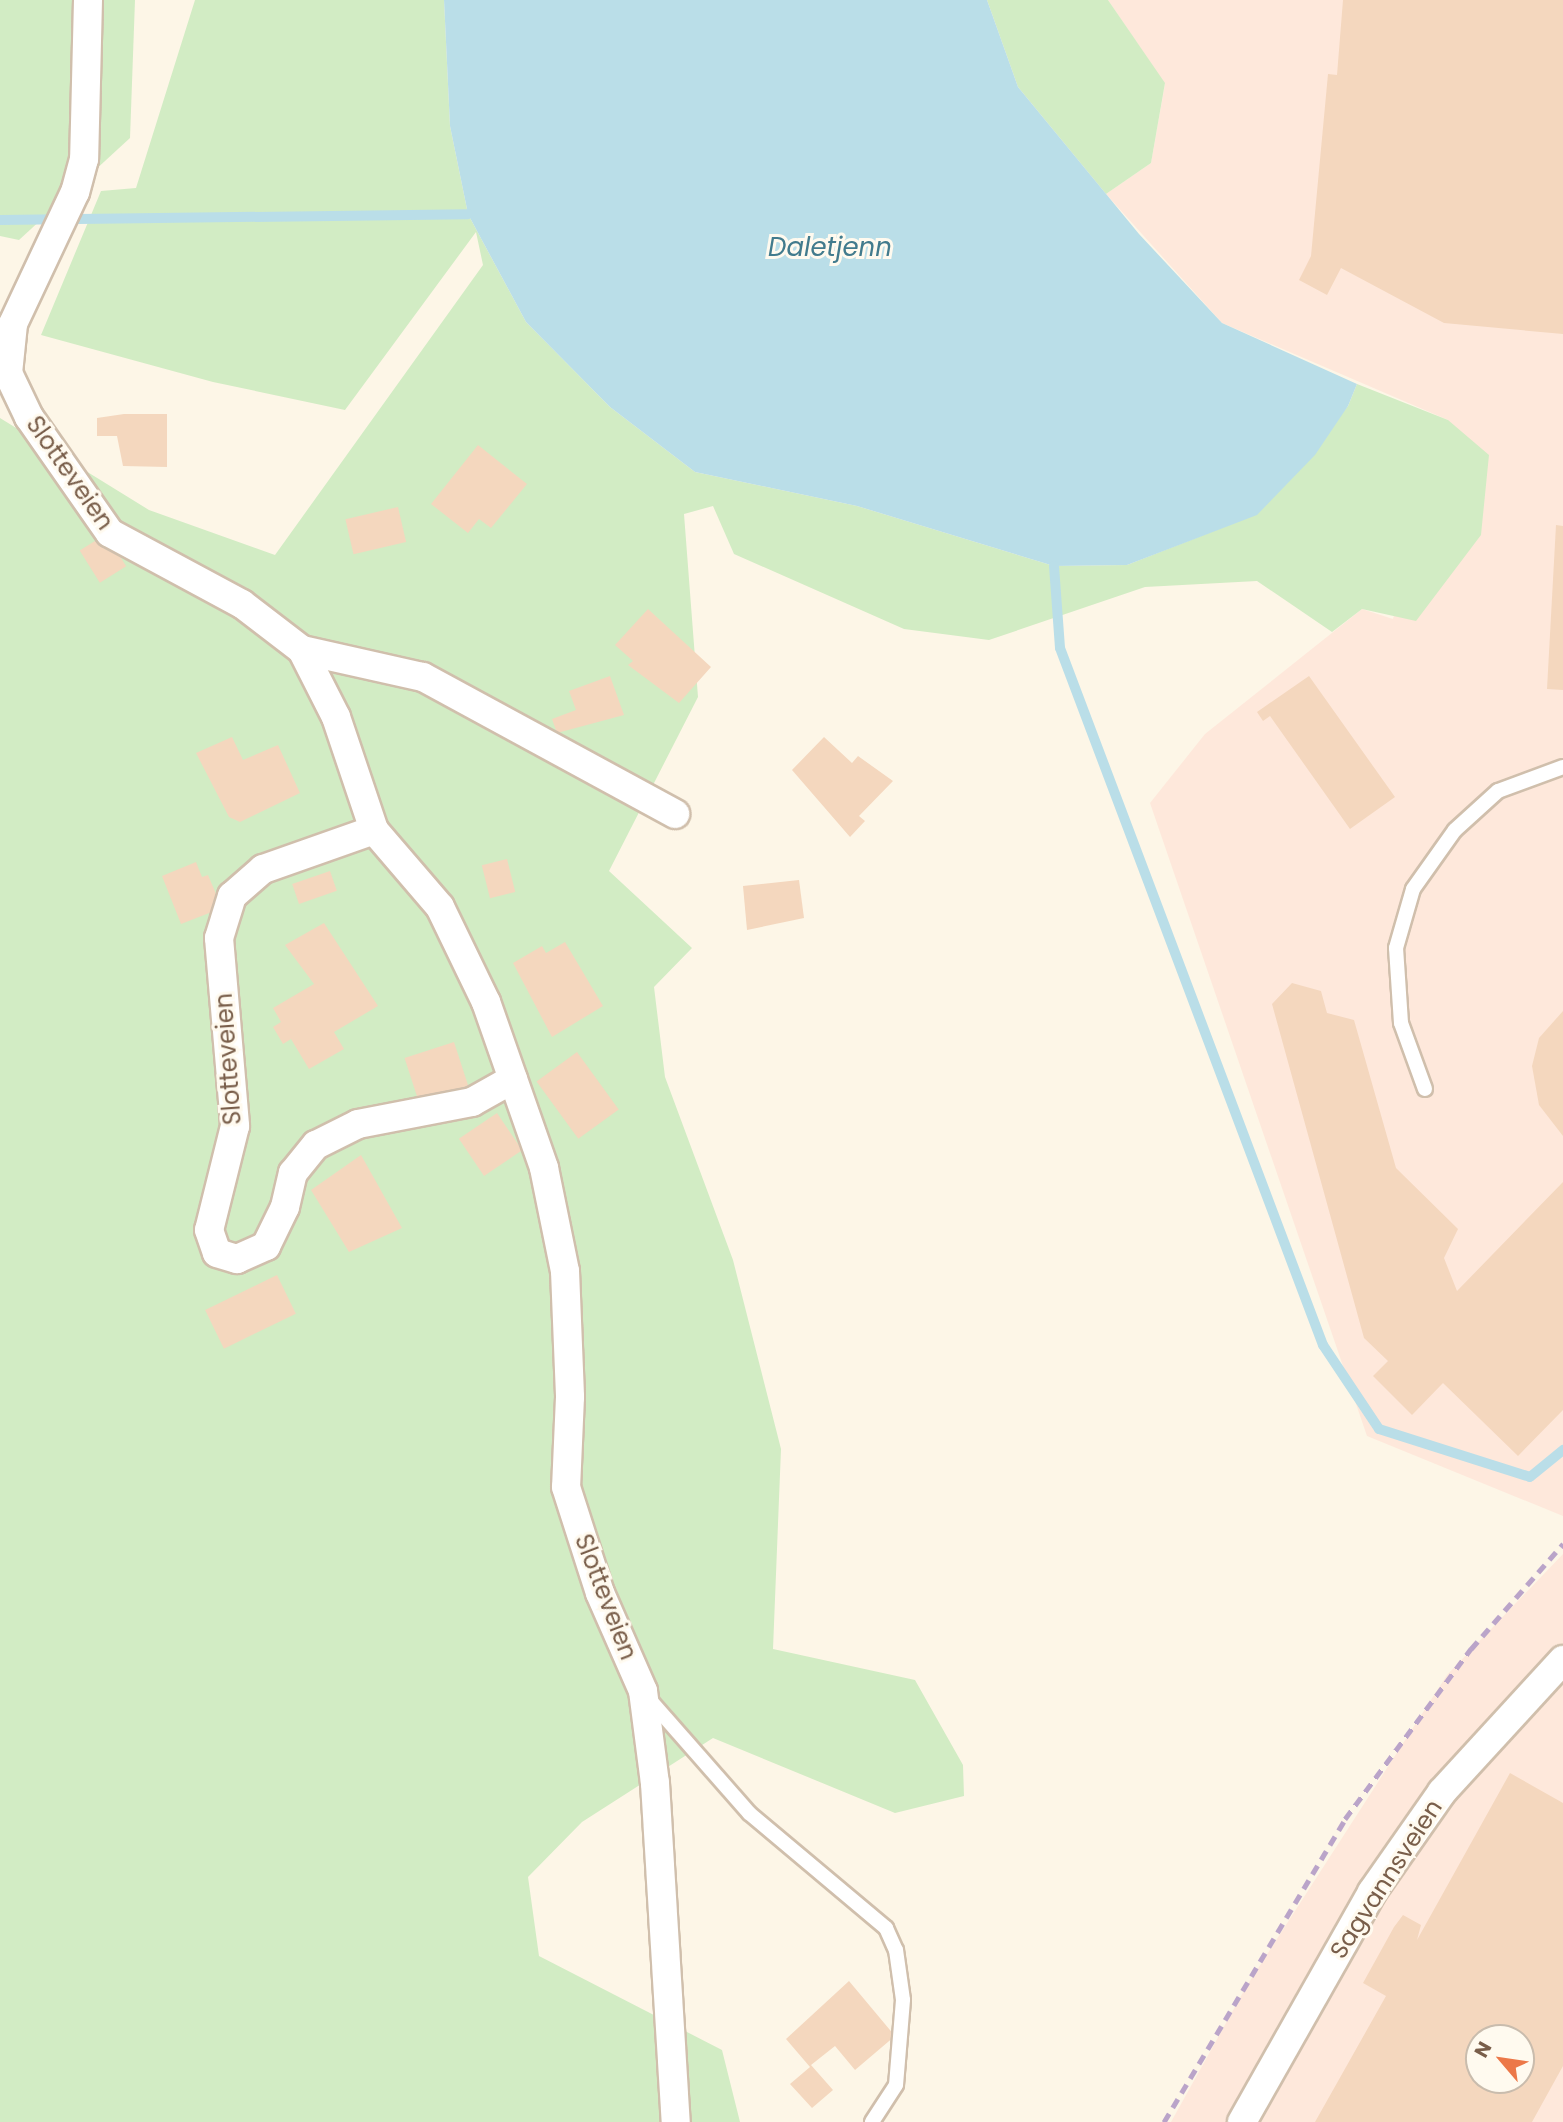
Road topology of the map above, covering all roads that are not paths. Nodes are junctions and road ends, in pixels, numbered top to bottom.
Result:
1 (88, 0) edge
2 (302, 650) junction
3 (1563, 767) edge
4 (675, 814) dead end
5 (374, 830) junction
6 (513, 1079) junction
7 (1424, 1089) dead end
8 (1563, 1660) edge
9 (643, 1691) junction
10 (676, 2122) edge
11 (872, 2122) edge
12 (1242, 2122) edge

1 - 2 street, Slotteveien
2 - 4 street, Slotteveien
2 - 5 street, Slotteveien
3 - 7 lane
5 - 6 street, Slotteveien
5 - 6 street, Slotteveien
6 - 9 street, Slotteveien
8 - 12 street, Sagvannsveien
9 - 10 street, Slotteveien
9 - 11 lane

